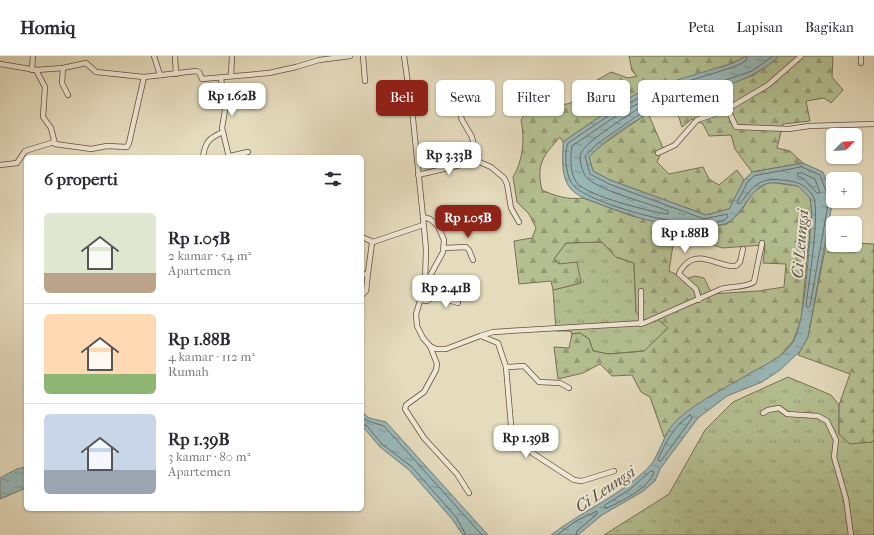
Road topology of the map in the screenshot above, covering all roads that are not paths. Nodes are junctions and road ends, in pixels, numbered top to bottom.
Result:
1 (33, 56) edge
2 (154, 56) edge
3 (175, 56) edge
4 (232, 56) edge
5 (350, 56) edge
6 (362, 56) edge
7 (404, 56) edge
8 (801, 56) edge
9 (861, 56) edge
10 (335, 57) edge
11 (861, 63) dead end
12 (0, 64) edge
13 (63, 68) junction
14 (34, 70) junction
15 (160, 74) junction
16 (176, 74) junction
17 (231, 76) junction
18 (144, 77) junction
19 (221, 78) junction
20 (365, 81) dead end
21 (68, 95) dead end
22 (733, 106) edge
23 (461, 116) edge
24 (709, 116) edge
25 (731, 116) edge
26 (874, 124) edge
27 (223, 132) junction
28 (54, 142) junction
29 (416, 150) junction
30 (248, 152) dead end
31 (658, 153) dead end
32 (204, 155) edge
33 (230, 155) edge
34 (234, 155) edge
35 (477, 160) junction
36 (0, 165) edge
37 (443, 169) junction
38 (418, 175) junction
39 (423, 217) junction
40 (518, 222) dead end
41 (423, 224) junction
42 (364, 238) edge
43 (372, 243) junction
44 (762, 243) dead end
45 (444, 248) junction
46 (743, 249) dead end
47 (473, 260) dead end
48 (368, 273) junction
49 (364, 275) edge
50 (425, 285) junction
51 (641, 291) dead end
52 (364, 293) edge
53 (420, 300) junction
54 (699, 300) junction
55 (458, 303) dead end
56 (641, 324) junction
57 (480, 336) junction
58 (430, 346) junction
59 (506, 367) junction
60 (569, 388) dead end
61 (763, 413) dead end
62 (614, 471) dead end
63 (469, 493) dead end
64 (851, 535) edge

1 - 14 street
2 - 15 street
3 - 16 street
4 - 17 street
5 - 10 street
6 - 20 street
7 - 29 street
8 - 22 street
9 - 11 street
10 - 17 street
12 - 14 street
13 - 14 street
13 - 18 street
13 - 21 street
14 - 28 street
15 - 16 street
15 - 18 street
16 - 19 street
17 - 19 street
18 - 28 street
19 - 27 street
23 - 35 street
24 - 31 street
25 - 26 street
27 - 32 street
27 - 33 street
28 - 36 street
29 - 37 street
29 - 38 street
30 - 34 street
35 - 37 street
35 - 40 street
37 - 38 street
38 - 39 street
39 - 41 street
39 - 45 street
41 - 43 street
41 - 50 street
42 - 43 street
43 - 48 street
44 - 54 street
45 - 47 street
45 - 50 street
46 - 54 street
48 - 49 street
48 - 52 street
50 - 53 street
51 - 56 street
53 - 55 street
53 - 58 street
54 - 56 street
56 - 57 street
57 - 58 street
57 - 59 street
58 - 63 street
59 - 60 street
59 - 62 street
61 - 64 street

